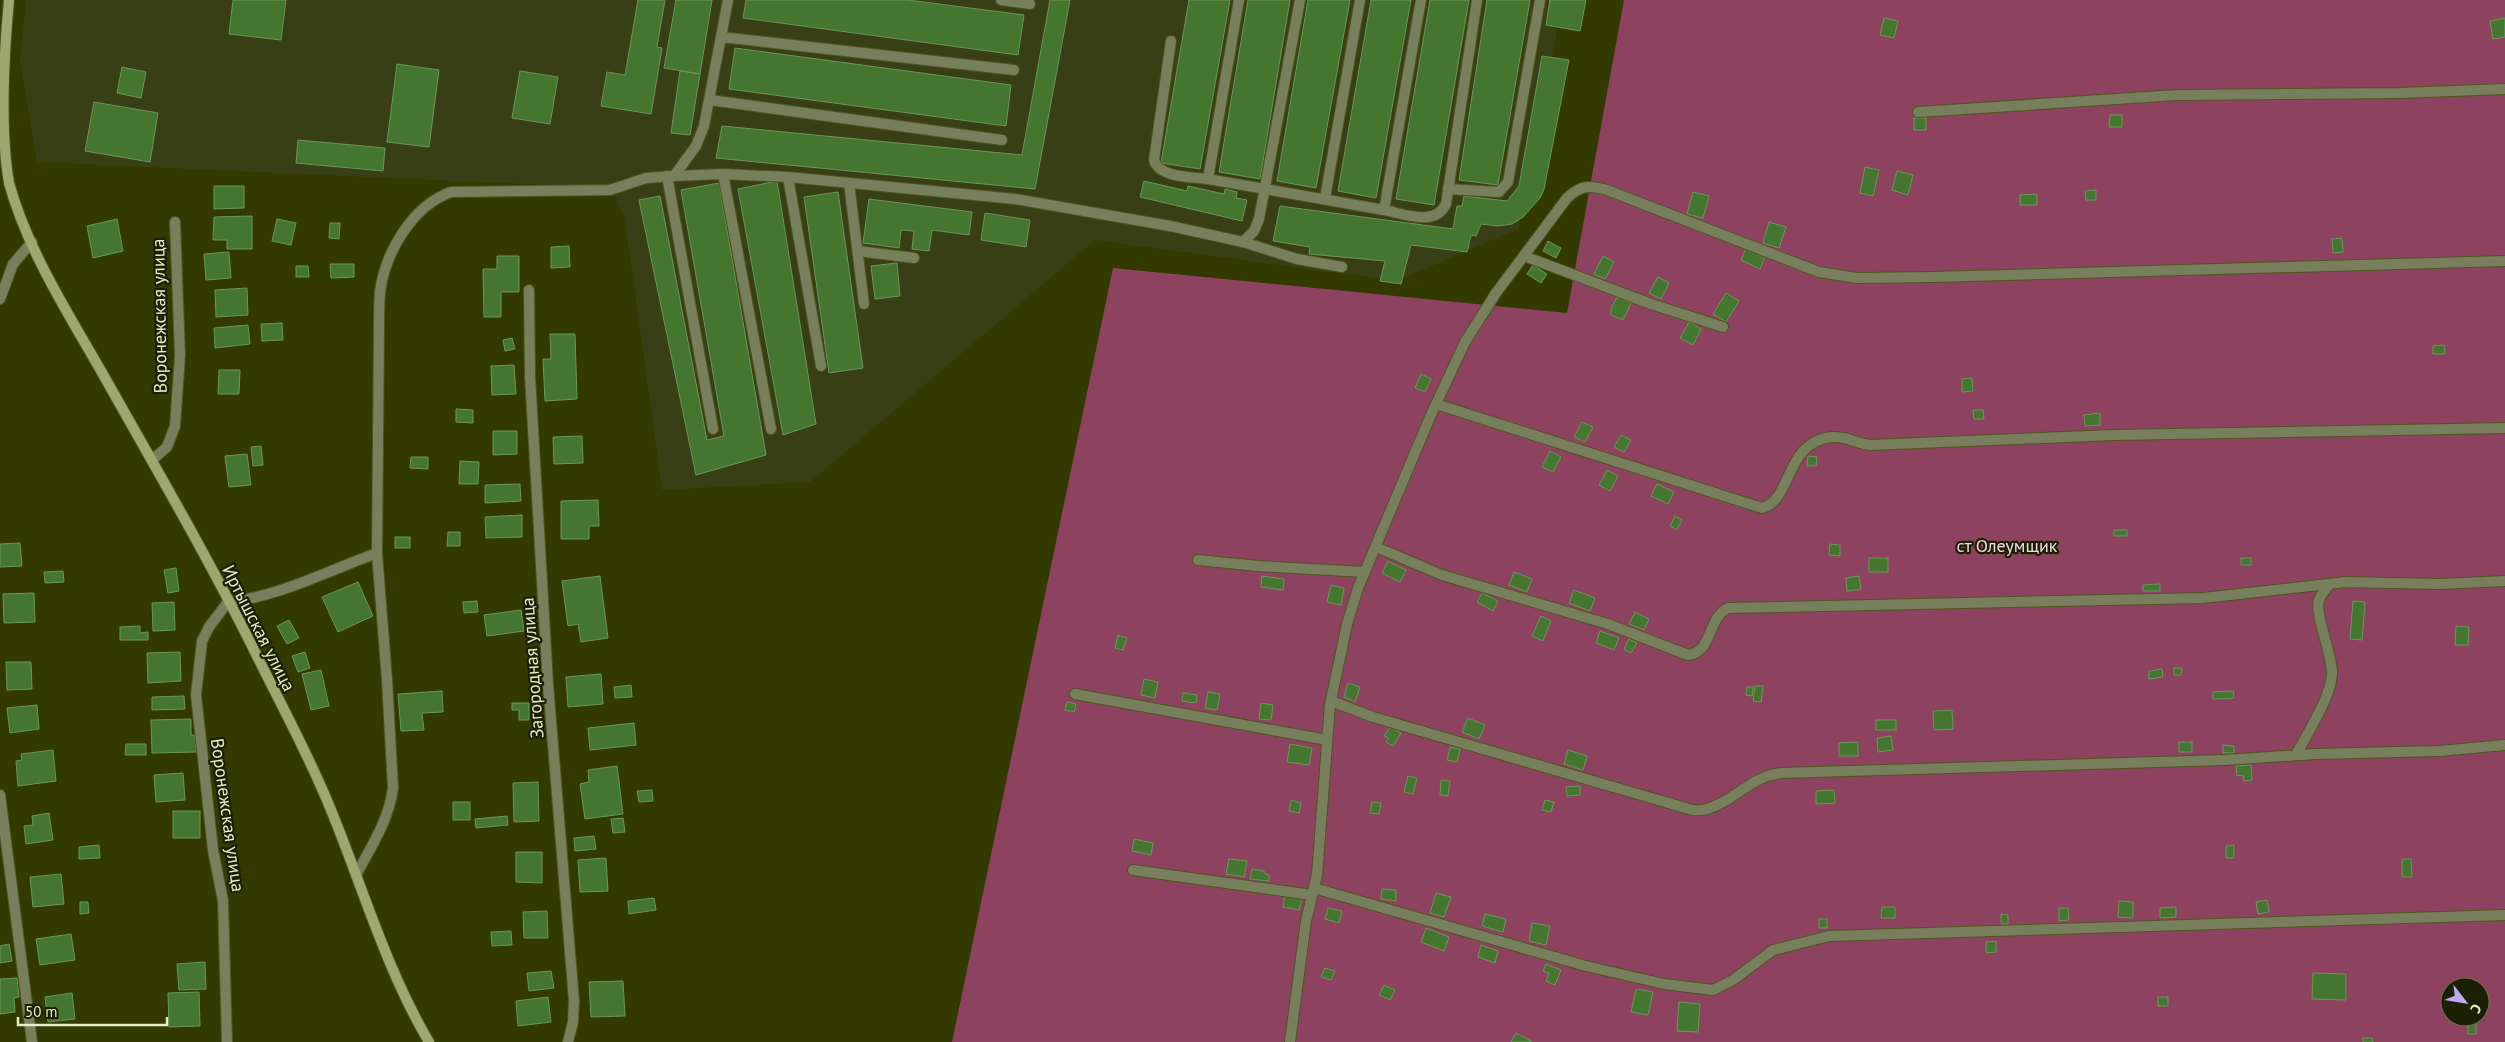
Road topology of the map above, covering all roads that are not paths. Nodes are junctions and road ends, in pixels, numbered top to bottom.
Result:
1 (9, 0) edge
2 (728, 0) edge
3 (1001, 0) edge
4 (1239, 0) edge
5 (1300, 0) edge
6 (1360, 0) edge
7 (1421, 0) edge
8 (1477, 0) edge
9 (1540, 0) edge
10 (1030, 4) dead end
11 (721, 37) junction
12 (1171, 41) dead end
13 (1014, 70) dead end
14 (2505, 89) edge
15 (710, 100) junction
16 (1918, 112) dead end
17 (1002, 140) dead end
18 (723, 174) junction
19 (670, 176) junction
20 (788, 177) junction
21 (1208, 179) junction
22 (850, 183) junction
23 (1266, 189) junction
24 (1448, 189) junction
25 (1325, 198) junction
26 (1384, 210) junction
27 (174, 222) dead end
28 (32, 242) junction
29 (1243, 242) junction
30 (858, 251) junction
31 (1524, 256) junction
32 (914, 258) dead end
33 (2505, 261) edge
34 (1342, 267) dead end
35 (529, 290) dead end
36 (0, 299) edge
37 (864, 304) dead end
38 (1723, 327) dead end
39 (821, 366) dead end
40 (1436, 404) junction
41 (713, 428) dead end
42 (2505, 428) edge
43 (771, 429) dead end
44 (152, 460) junction
45 (1376, 547) junction
46 (377, 553) junction
47 (1198, 560) dead end
48 (1365, 572) junction
49 (2505, 581) edge
50 (2330, 584) junction
51 (228, 602) junction
52 (1075, 694) dead end
53 (1331, 701) junction
54 (1327, 740) junction
55 (2505, 745) edge
56 (2296, 755) junction
57 (0, 795) edge
58 (1133, 870) dead end
59 (356, 875) junction
60 (1313, 892) junction
61 (2505, 915) edge
62 (32, 1042) edge
63 (227, 1042) edge
64 (429, 1042) edge
65 (568, 1042) edge
66 (1290, 1042) edge

1 - 28 main road, Иртышская улица
2 - 11 street
3 - 10 street
4 - 21 street
5 - 23 street
6 - 25 street
7 - 26 street
8 - 24 street
9 - 24 street
11 - 13 street
11 - 15 street
12 - 21 street
14 - 16 street
15 - 17 street
15 - 19 street
18 - 19 street
18 - 20 street
18 - 43 street
19 - 41 street
19 - 46 street
20 - 22 street
20 - 39 street
21 - 23 street
22 - 29 street
22 - 30 street
23 - 25 street
23 - 29 street
24 - 26 street
25 - 26 street
27 - 44 street, Воронежская улица
28 - 36 street
28 - 44 main road, Иртышская улица
29 - 34 street
30 - 32 street
30 - 37 street
31 - 33 street
31 - 38 street
31 - 40 street
35 - 65 street, Загородная улица
40 - 42 street
40 - 45 street
44 - 51 main road, Иртышская улица
45 - 48 street
45 - 50 street
46 - 51 street
46 - 59 street
47 - 48 street
48 - 53 street
49 - 50 street
50 - 56 street
51 - 59 main road, Иртышская улица
51 - 63 street, Воронежская улица
52 - 54 street
53 - 54 street
53 - 56 street
54 - 60 street
55 - 56 street
57 - 62 street
58 - 60 street
59 - 64 main road, Иртышская улица
60 - 61 street
60 - 66 street

